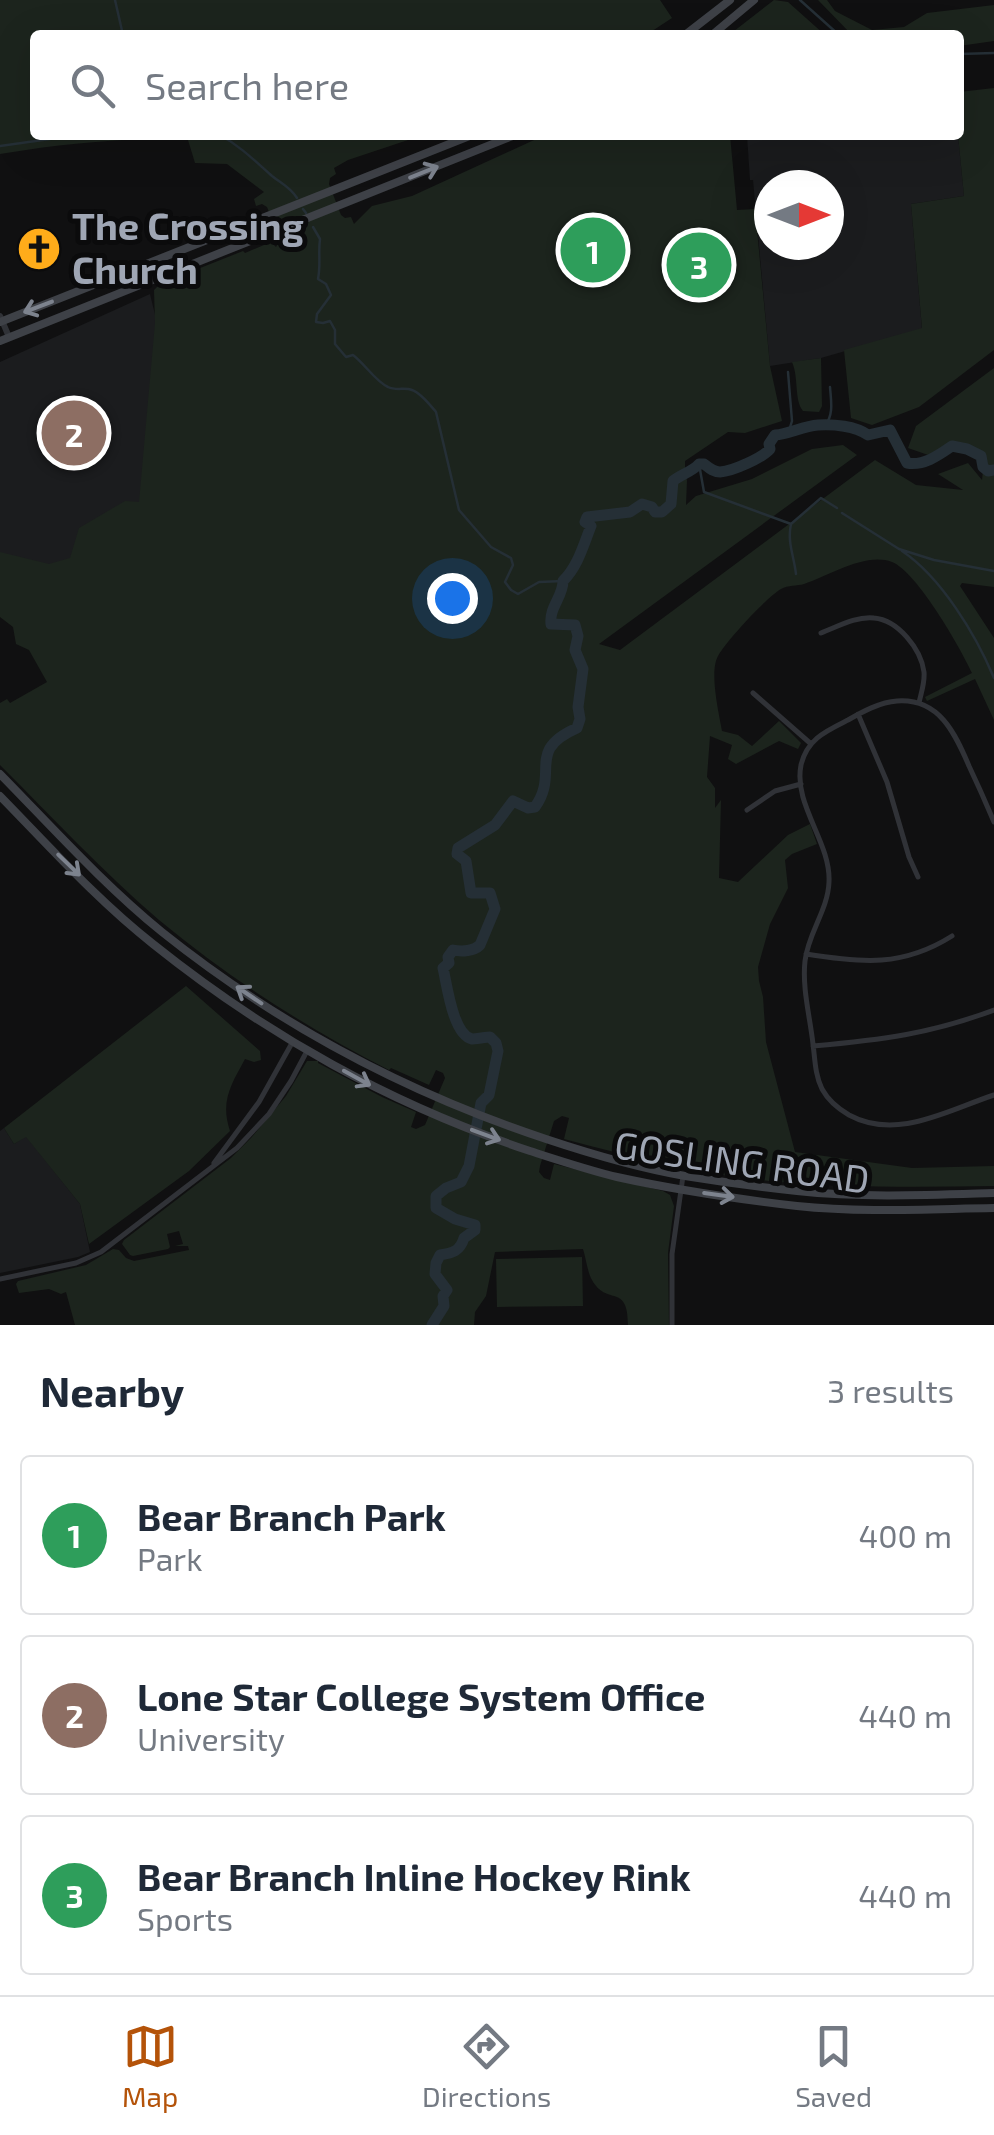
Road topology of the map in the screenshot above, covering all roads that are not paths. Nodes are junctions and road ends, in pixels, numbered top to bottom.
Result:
1 (730, 0) edge
2 (754, 0) edge
3 (691, 30) edge
4 (718, 30) edge
5 (460, 140) edge
6 (503, 140) edge
7 (1, 320) edge
8 (4, 339) edge
9 (821, 633) dead end
10 (753, 693) dead end
11 (918, 703) junction
12 (858, 714) junction
13 (810, 743) junction
14 (0, 774) edge
15 (801, 784) junction
16 (0, 796) edge
17 (747, 810) dead end
18 (994, 822) edge
19 (918, 877) dead end
20 (952, 936) dead end
21 (806, 954) junction
22 (994, 1010) edge
23 (292, 1042) junction
24 (814, 1046) junction
25 (307, 1050) junction
26 (994, 1095) edge
27 (212, 1166) junction
28 (684, 1176) junction
29 (681, 1190) junction
30 (994, 1193) edge
31 (994, 1208) edge
32 (0, 1279) edge
33 (672, 1325) edge

1 - 3 main road
2 - 4 main road
5 -> 7 main road
8 -> 6 main road
7 - 8 street
9 - 11 street
10 - 13 street
11 - 12 street
11 - 18 street
12 - 13 street
12 - 19 street
13 - 15 street
28 -> 14 main road, GOSLING ROAD
15 - 17 street
15 - 21 street
16 -> 23 main road, GOSLING ROAD
20 - 21 street
21 - 24 street
22 - 24 street
23 - 25 main road, GOSLING ROAD
23 - 27 street
24 - 26 street
25 - 27 street
25 -> 29 main road, GOSLING ROAD
27 - 32 street
28 - 29 street
28 - 30 main road, GOSLING ROAD
29 -> 31 main road, GOSLING ROAD
29 - 33 street

